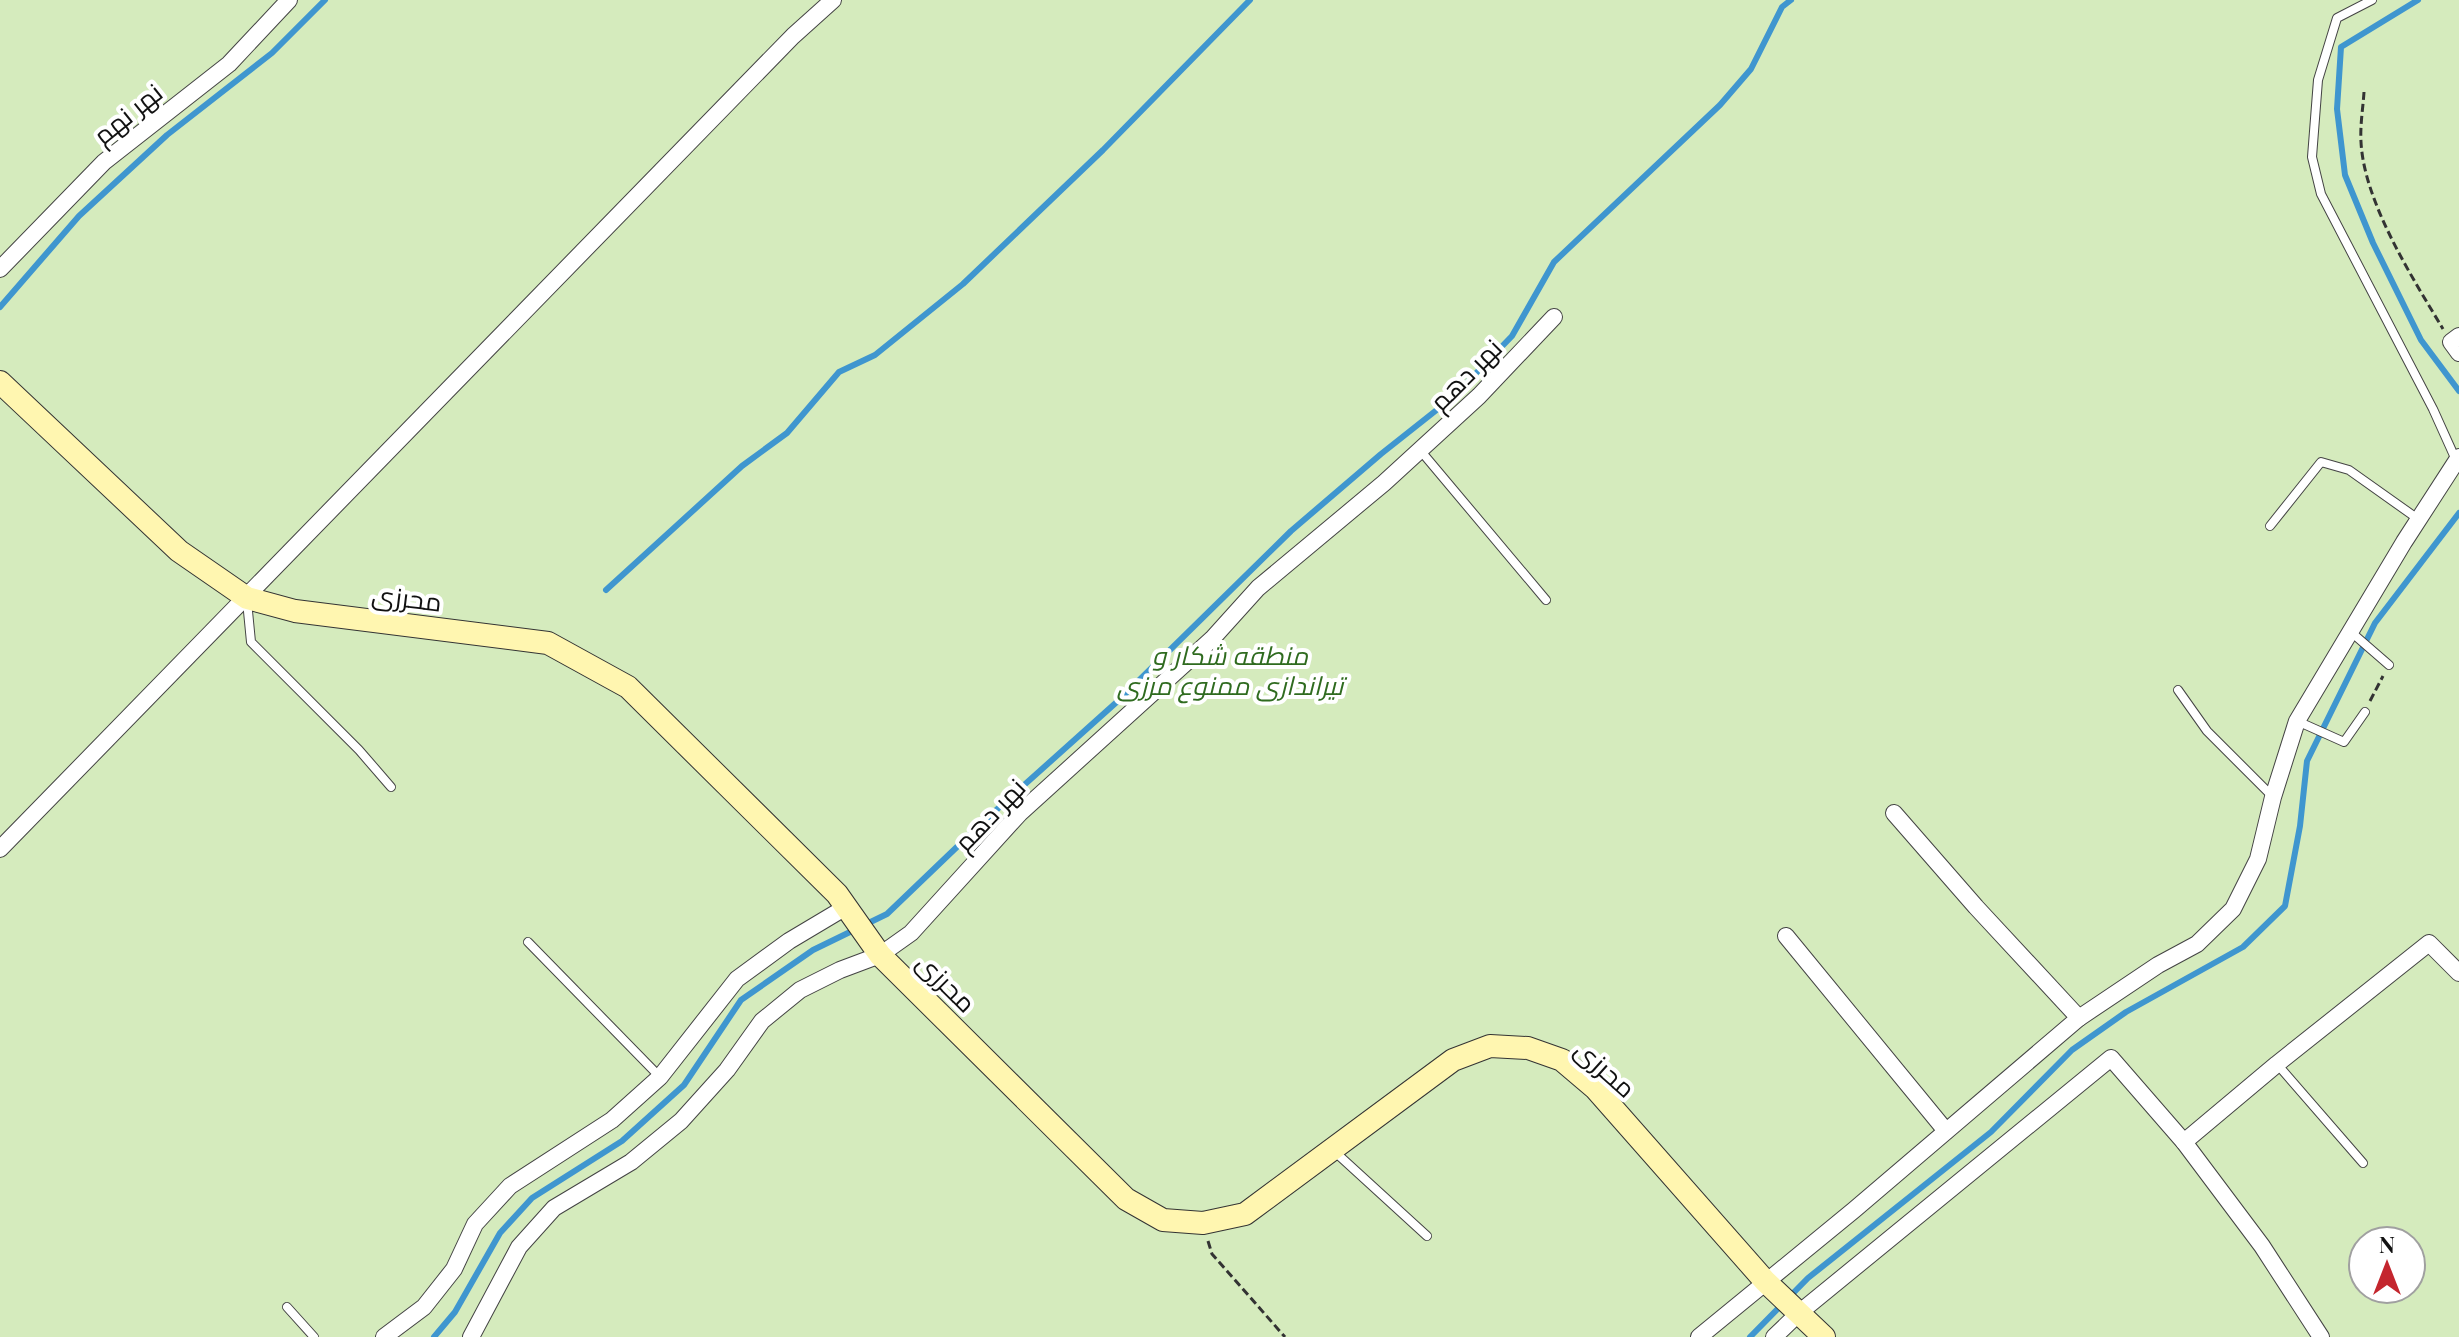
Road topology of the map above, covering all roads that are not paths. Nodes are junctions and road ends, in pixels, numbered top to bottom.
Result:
1 (289, 0) edge
2 (833, 0) edge
3 (2372, 0) edge
4 (0, 269) edge
5 (1554, 317) dead end
6 (0, 382) edge
7 (1420, 450) junction
8 (2457, 458) edge
9 (2418, 519) junction
10 (2270, 526) dead end
11 (247, 598) junction
12 (1546, 600) dead end
13 (2354, 635) junction
14 (2389, 665) road end
15 (2178, 690) dead end
16 (2365, 712) road end
17 (2303, 724) junction
18 (391, 787) dead end
19 (2273, 797) junction
20 (1894, 813) dead end
21 (0, 849) edge
22 (850, 912) junction
23 (1786, 936) dead end
24 (528, 942) dead end
25 (876, 950) junction
26 (2459, 973) edge
27 (2079, 1018) junction
28 (2277, 1064) junction
29 (660, 1077) junction
30 (1946, 1131) junction
31 (2184, 1142) junction
32 (1334, 1150) junction
33 (2363, 1163) dead end
34 (1427, 1236) dead end
35 (1769, 1284) junction
36 (287, 1307) dead end
37 (1796, 1310) junction
38 (314, 1337) edge
39 (384, 1337) edge
40 (471, 1337) edge
41 (1699, 1337) edge
42 (1774, 1337) edge
43 (1824, 1337) edge
44 (2321, 1337) edge

1 - 4 street, نهر نهم
2 - 11 street
3 - 8 lane
5 - 7 street, نهر دهم
6 - 11 street, محرزی
7 - 12 lane
7 - 25 street, نهر دهم
8 - 9 street
9 - 10 lane
9 - 13 street
11 - 18 lane
11 - 21 street
11 - 22 street, محرزی
13 - 14 lane
13 - 17 street
15 - 19 lane
16 - 17 lane
17 - 19 street
19 - 27 street
20 - 27 street
22 - 25 street, محرزی
22 - 29 street
23 - 30 street
24 - 29 lane
25 - 32 street, محرزی
25 - 40 street, نهر دهم
26 - 28 street
27 - 30 street
28 - 31 street
28 - 33 lane
29 - 39 street
30 - 35 street
31 - 37 street
31 - 44 street
32 - 34 lane
32 - 35 street, محرزی
35 - 37 street, محرزی
35 - 41 street
36 - 38 lane
37 - 42 street
37 - 43 street, محرزی

